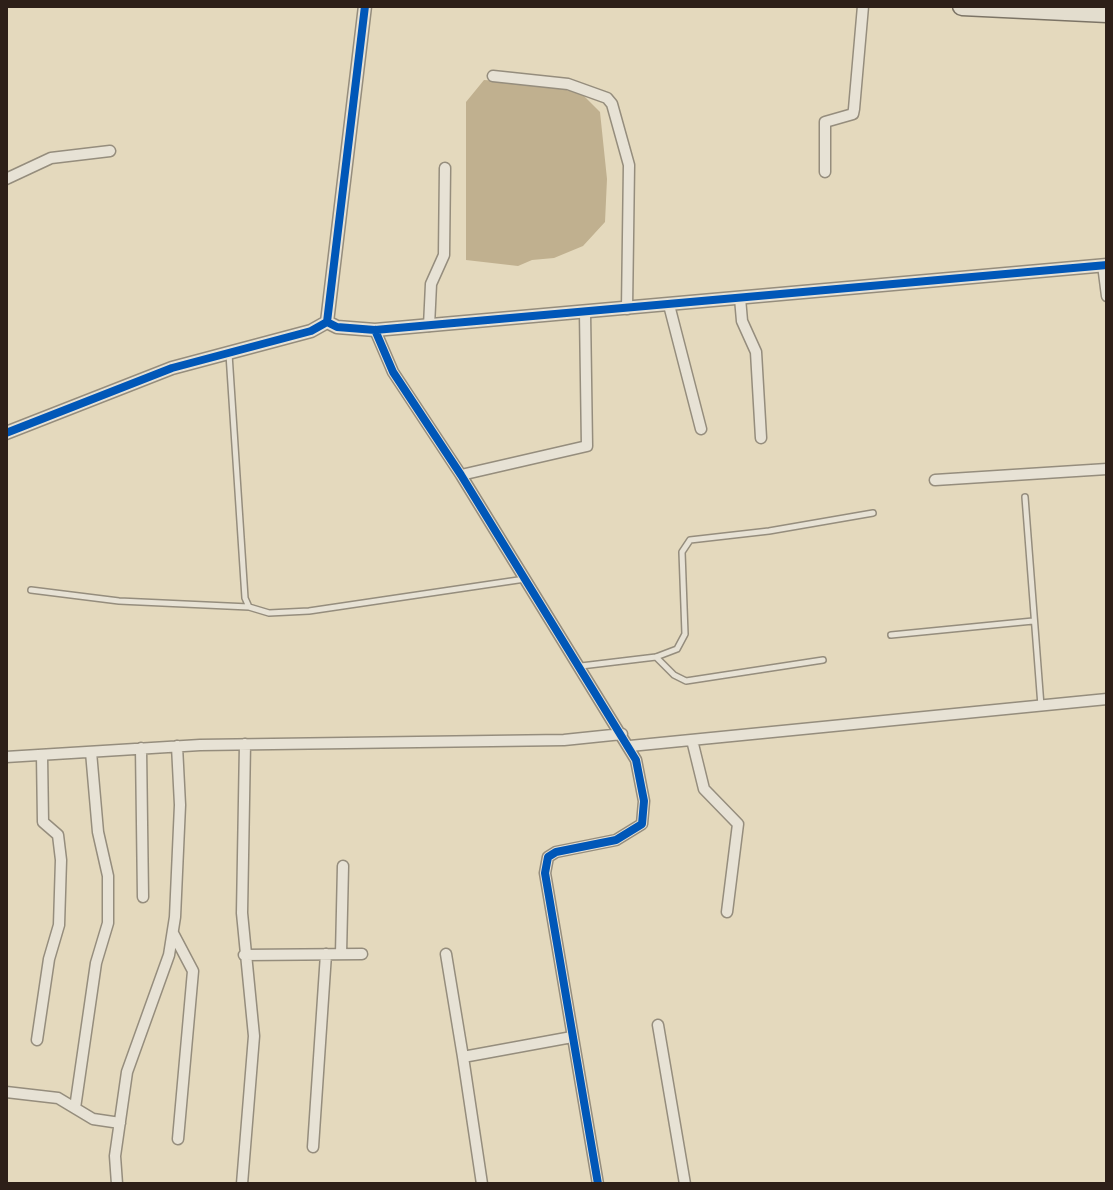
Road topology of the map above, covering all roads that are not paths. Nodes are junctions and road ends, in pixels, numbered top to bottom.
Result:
1 (365, 6) edge
2 (863, 6) edge
3 (962, 6) edge
4 (1107, 13) edge
5 (493, 76) dead end
6 (110, 151) dead end
7 (445, 168) dead end
8 (825, 172) dead end
9 (6, 179) edge
10 (1105, 265) edge
11 (1107, 296) edge
12 (740, 298) junction
13 (669, 305) junction
14 (627, 309) junction
15 (585, 313) junction
16 (327, 322) junction
17 (429, 326) junction
18 (375, 330) junction
19 (229, 353) junction
20 (701, 429) dead end
21 (6, 433) edge
22 (761, 438) dead end
23 (1107, 469) edge
24 (461, 475) junction
25 (935, 480) dead end
26 (1025, 497) dead end
27 (873, 513) dead end
28 (525, 579) junction
29 (31, 590) dead end
30 (249, 607) junction
31 (1033, 621) junction
32 (891, 635) dead end
33 (656, 657) junction
34 (823, 660) dead end
35 (580, 666) junction
36 (1107, 699) edge
37 (1041, 707) junction
38 (622, 734) junction
39 (692, 740) junction
40 (245, 744) junction
41 (177, 746) junction
42 (630, 746) junction
43 (141, 748) junction
44 (91, 752) junction
45 (42, 755) junction
46 (6, 757) edge
47 (343, 866) dead end
48 (143, 897) dead end
49 (727, 912) dead end
50 (173, 933) junction
51 (326, 954) junction
52 (341, 954) junction
53 (362, 954) dead end
54 (446, 954) dead end
55 (244, 955) junction
56 (658, 1025) dead end
57 (572, 1037) junction
58 (37, 1040) dead end
59 (463, 1057) junction
60 (6, 1092) edge
61 (75, 1108) junction
62 (120, 1123) junction
63 (178, 1139) dead end
64 (313, 1147) dead end
65 (117, 1184) edge
66 (242, 1184) edge
67 (482, 1184) edge
68 (598, 1184) edge
69 (685, 1184) edge

1 - 16 street
2 - 8 street
3 - 4 highway
5 - 14 street
6 - 9 street
7 - 17 street
10 - 11 street
10 - 12 street
12 - 13 street
12 - 22 street
13 - 14 street
13 - 20 street
14 - 15 street
15 - 17 street
15 - 24 street
16 - 18 street
16 - 19 street
17 - 18 street
18 - 24 street
19 - 21 street
19 - 30 lane
23 - 25 street
24 - 28 street
26 - 31 lane
27 - 33 lane
28 - 30 lane
28 - 35 street
29 - 30 lane
31 - 32 lane
31 - 37 lane
33 - 34 lane
33 - 35 lane
35 - 38 street
36 - 37 street
37 - 39 street
38 - 40 street
38 - 42 street
39 - 42 street
39 - 49 street
40 - 41 street
40 - 55 street
41 - 43 street
41 - 50 street
42 - 57 street
43 - 44 street
43 - 48 street
44 - 45 street
44 - 61 street
45 - 46 street
45 - 58 street
47 - 52 street
50 - 62 street
50 - 63 street
51 - 52 street
51 - 55 street
51 - 64 street
52 - 53 street
54 - 59 street
55 - 66 street
56 - 69 street
57 - 59 street
57 - 68 street
59 - 67 street
60 - 61 street
61 - 62 street
62 - 65 street

